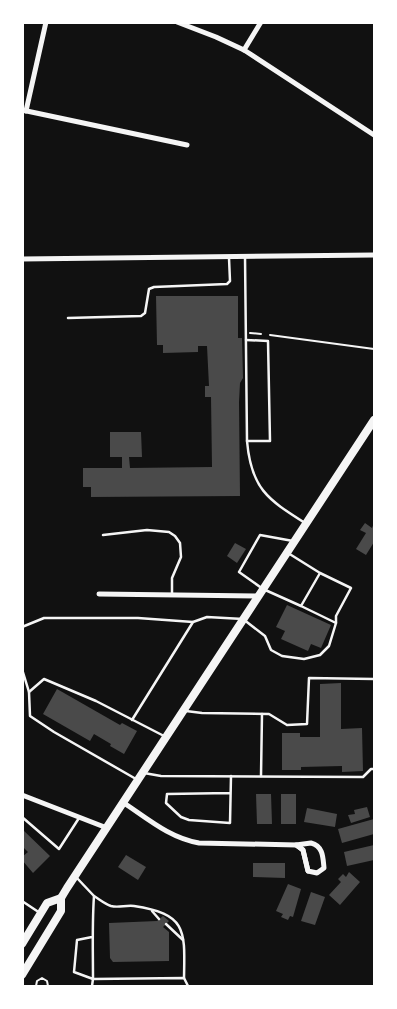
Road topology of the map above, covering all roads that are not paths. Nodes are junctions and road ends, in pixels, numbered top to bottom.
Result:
1 (46, 22) edge
2 (177, 22) edge
3 (261, 22) edge
4 (244, 50) junction
5 (24, 111) edge
6 (374, 135) edge
7 (187, 145) dead end
8 (374, 255) edge
9 (229, 256) junction
10 (245, 256) junction
11 (22, 259) edge
12 (68, 318) dead end
13 (246, 340) junction
14 (374, 420) edge
15 (247, 441) junction
16 (306, 524) junction
17 (103, 535) dead end
18 (294, 541) junction
19 (287, 552) junction
20 (320, 573) junction
21 (263, 588) junction
22 (99, 594) dead end
23 (172, 595) junction
24 (258, 596) junction
25 (301, 606) junction
26 (243, 619) junction
27 (193, 622) junction
28 (336, 623) junction
29 (22, 627) edge
30 (22, 669) edge
31 (374, 679) edge
32 (29, 692) junction
33 (183, 710) junction
34 (262, 714) junction
35 (132, 720) junction
36 (165, 737) junction
37 (374, 769) edge
38 (143, 772) junction
39 (231, 776) junction
40 (261, 776) junction
41 (138, 780) junction
42 (230, 793) junction
43 (23, 796) edge
44 (124, 803) junction
45 (22, 817) edge
46 (80, 817) junction
47 (108, 828) junction
48 (296, 845) junction
49 (75, 876) junction
50 (94, 896) junction
51 (61, 898) junction
52 (22, 901) edge
53 (150, 910) junction
54 (41, 914) junction
55 (160, 919) dead end
56 (166, 924) dead end
57 (26, 936) edge
58 (92, 937) junction
59 (183, 940) junction
60 (22, 944) edge
61 (22, 975) edge
62 (184, 978) junction
63 (93, 979) junction
64 (92, 986) edge
65 (188, 986) edge

1 - 5 street
2 - 4 street
3 - 4 street
4 - 6 street
5 - 7 street
8 - 10 street
9 - 10 street
9 - 11 street
9 - 12 lane
10 - 13 lane
13 - 15 lane
13 - 15 lane
14 - 16 main road
15 - 16 lane
16 - 18 main road
17 - 23 lane
18 - 19 main road
18 - 21 lane
19 - 20 lane
19 - 21 main road
20 - 25 lane
20 - 28 lane
21 - 24 main road
21 - 25 lane
22 - 23 street
23 - 24 street
24 - 26 main road
25 - 28 lane
26 - 27 lane
26 - 28 lane
26 - 33 main road
27 - 29 lane
27 - 35 lane
30 - 32 lane
31 - 34 lane
32 - 35 lane
32 - 41 lane
33 - 34 lane
33 - 36 main road
34 - 40 lane
35 - 36 lane
36 - 38 main road
37 - 40 lane
38 - 39 lane
38 - 41 main road
39 - 40 lane
39 - 42 lane
41 - 44 main road
42 - 42 lane
43 - 46 street
44 - 47 main road
44 - 48 street
45 - 46 lane
46 - 47 street
47 - 49 main road
48 - 48 street
49 - 50 lane
49 - 51 main road
50 - 53 lane
50 - 58 lane
51 - 54 main road
51 - 61 main road
52 - 54 lane
53 - 55 lane
53 - 59 lane
54 - 57 main road
56 - 59 lane
57 - 60 main road
58 - 63 lane
58 - 63 lane
59 - 62 lane
62 - 63 lane
62 - 65 lane
63 - 64 lane

